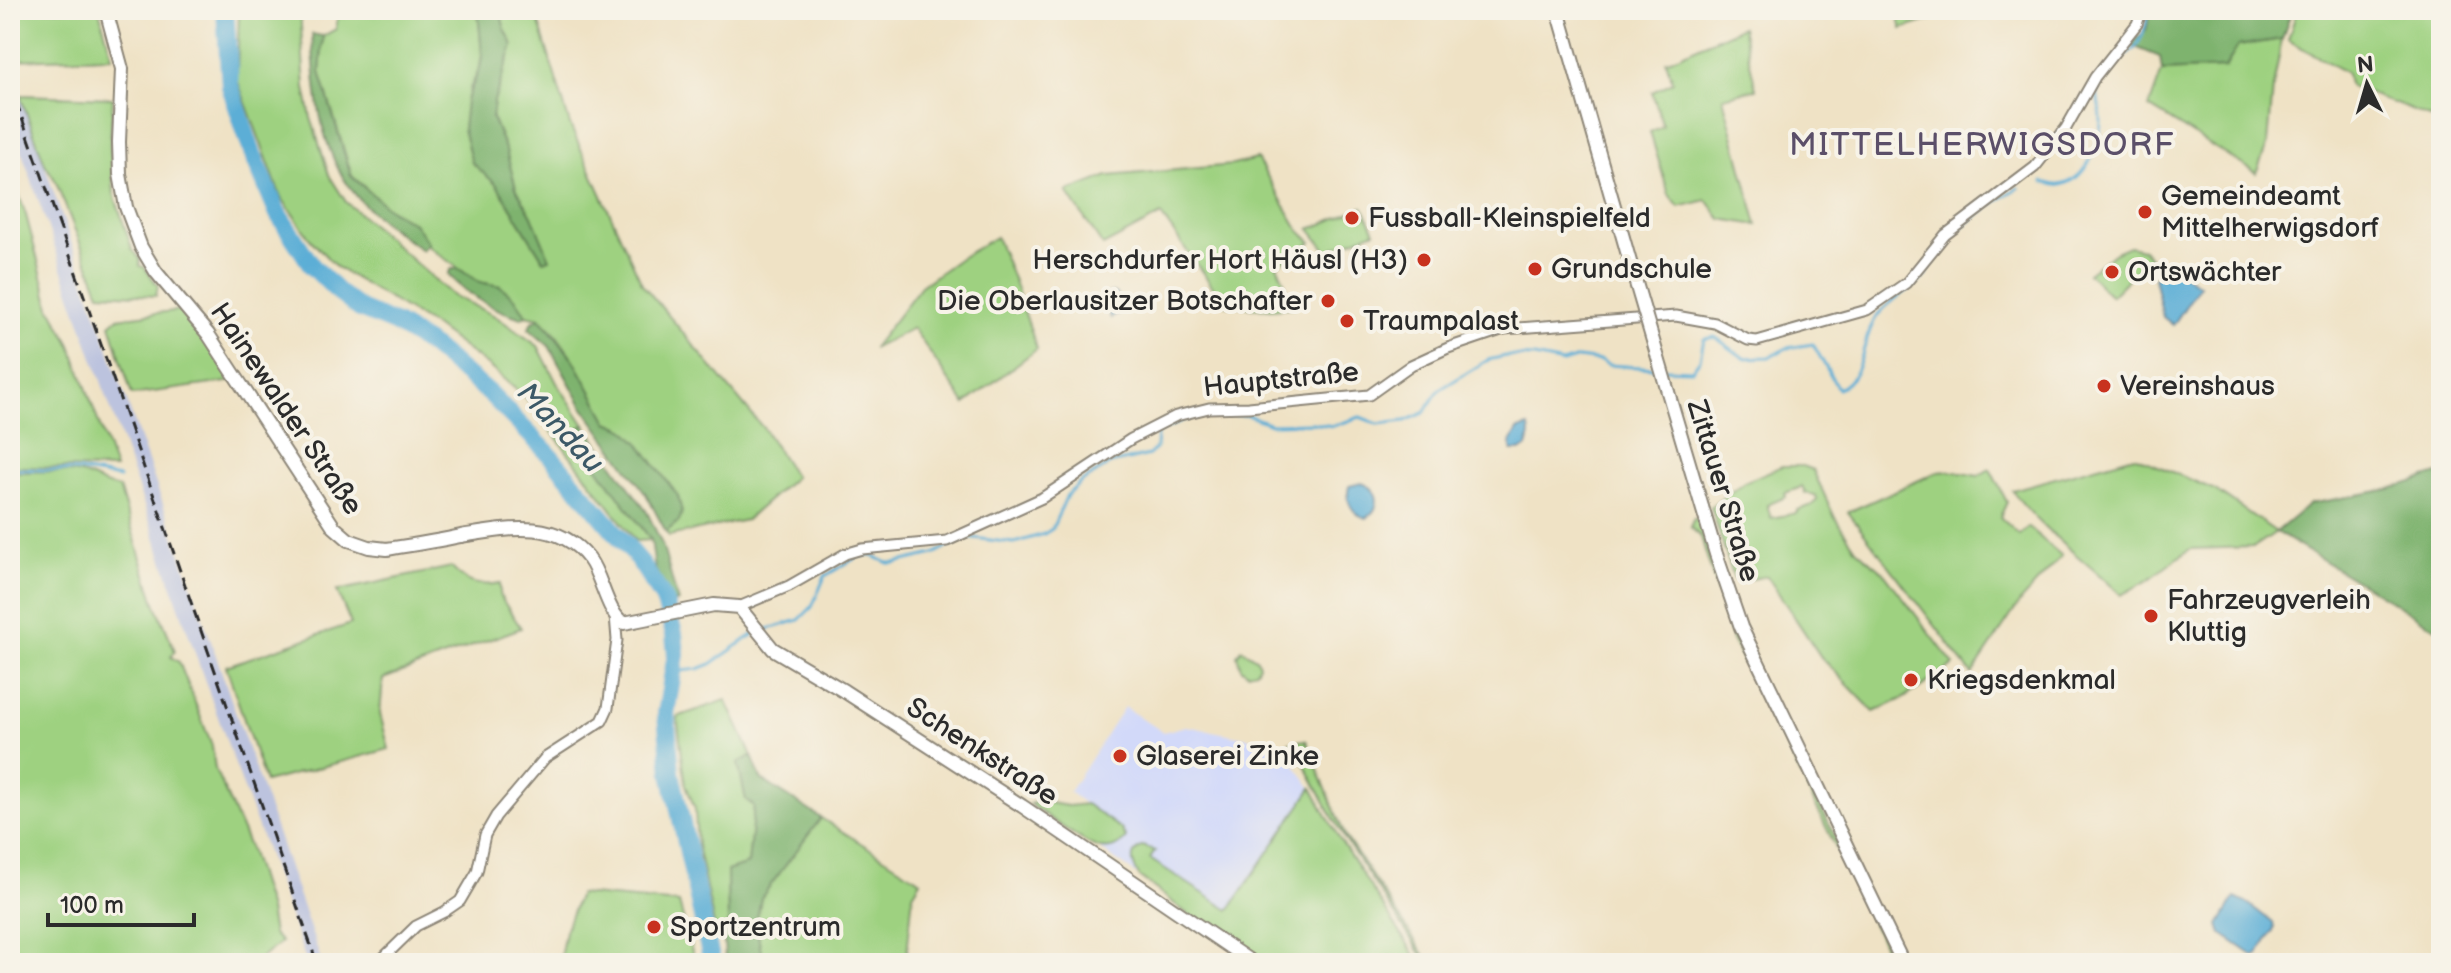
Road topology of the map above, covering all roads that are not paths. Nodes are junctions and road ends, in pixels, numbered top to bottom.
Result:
1 (106, 10) edge
2 (1558, 10) edge
3 (2142, 10) edge
4 (739, 607) junction
5 (615, 615) junction
6 (378, 963) edge
7 (1253, 963) edge
8 (1903, 963) edge

1 - 5 main road, Hainewalder Straße
2 - 8 main road, Zittauer Straße, bridge
3 - 4 street, Hauptstraße
4 - 5 main road
4 - 7 main road, Schenkstraße
5 - 6 street

